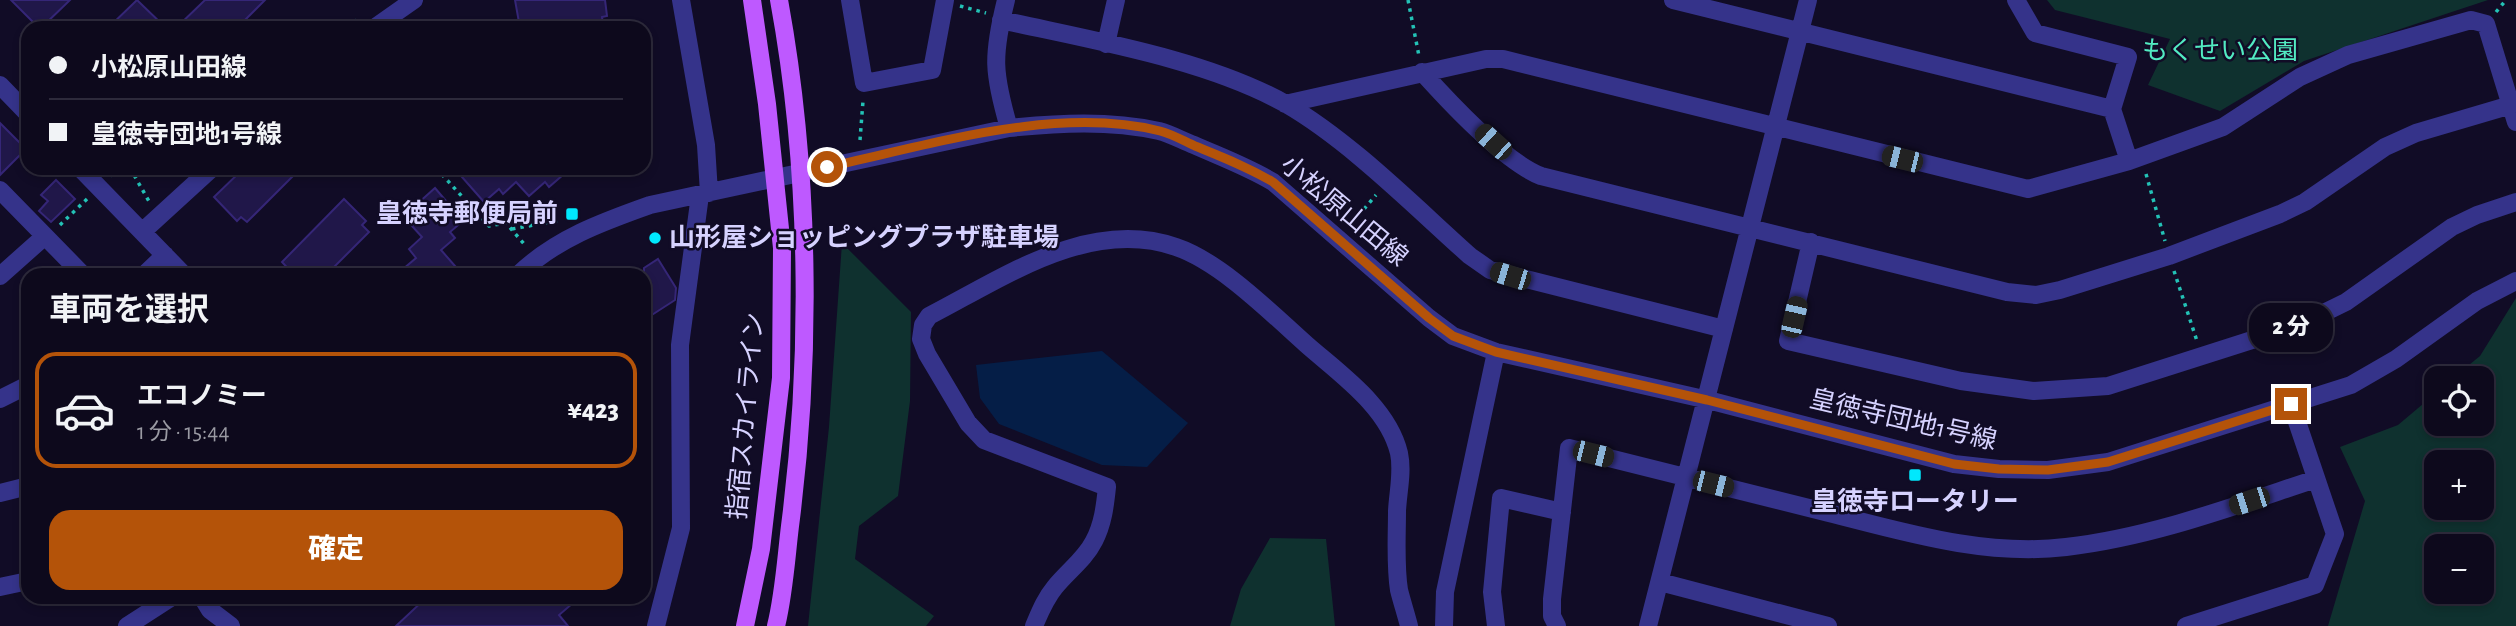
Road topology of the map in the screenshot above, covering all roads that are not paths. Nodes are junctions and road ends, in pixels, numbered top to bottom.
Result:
1 (415, 0) edge
2 (681, 0) edge
3 (752, 0) edge
4 (779, 0) edge
5 (850, 0) edge
6 (1006, 0) edge
7 (1116, 0) edge
8 (1674, 0) edge
9 (1808, 0) edge
10 (2016, 0) edge
11 (945, 1) edge
12 (996, 17) junction
13 (384, 21) edge
14 (1799, 30) junction
15 (1106, 44) junction
16 (1423, 72) junction
17 (0, 85) edge
18 (1285, 104) junction
19 (21, 107) edge
20 (2112, 109) junction
21 (2513, 114) edge
22 (1009, 128) junction
23 (1775, 128) junction
24 (2135, 159) junction
25 (87, 175) edge
26 (204, 175) edge
27 (0, 190) edge
28 (705, 194) junction
29 (2516, 202) edge
30 (1749, 229) junction
31 (142, 232) junction
32 (46, 236) junction
33 (1811, 242) junction
34 (165, 255) junction
35 (76, 268) edge
36 (151, 268) edge
37 (177, 268) edge
38 (527, 268) edge
39 (0, 276) edge
40 (2516, 281) edge
41 (1724, 329) junction
42 (1496, 352) junction
43 (21, 388) edge
44 (0, 399) edge
45 (1707, 400) junction
46 (2291, 404) junction
47 (1687, 478) junction
48 (2316, 479) junction
49 (21, 488) edge
50 (0, 493) edge
51 (1562, 512) junction
52 (21, 582) edge
53 (1660, 582) junction
54 (0, 587) edge
55 (161, 604) edge
56 (206, 604) edge
57 (127, 626) edge
58 (231, 626) edge
59 (656, 626) edge
60 (745, 626) edge
61 (776, 626) edge
62 (1034, 626) edge
63 (1409, 626) edge
64 (1444, 626) edge
65 (1496, 626) edge
66 (1557, 626) edge
67 (1648, 626) edge
68 (1828, 626) edge
69 (2186, 626) edge

1 - 13 street
2 - 28 street
3 - 60 main road, 指宿スカイライン
4 - 61 main road, 指宿スカイライン
5 - 11 street
6 - 12 street
7 - 15 street
8 - 14 street
9 - 14 street
10 - 20 street
12 - 15 street
12 - 22 street
14 - 20 street
14 - 23 street
15 - 18 street
16 - 18 street
16 - 23 street
16 - 30 street
17 - 19 street
18 - 41 street
20 - 24 street
21 - 24 street
21 - 33 street
22 - 28 street, 小松原山田線
22 - 42 street, 小松原山田線
23 - 24 street
23 - 30 street
25 - 31 street
26 - 31 street
27 - 32 street
28 - 38 street, 小松原山田線
28 - 59 street
29 - 33 street
30 - 33 street
30 - 41 street
31 - 34 street
32 - 35 street
32 - 39 street
34 - 36 street
34 - 37 street
40 - 46 street, 皇徳寺団地1号線
41 - 45 street
42 - 45 street, 皇徳寺団地1号線
42 - 64 street
43 - 44 street
45 - 46 street, 皇徳寺団地1号線
45 - 47 street
46 - 48 street
47 - 48 street
47 - 51 street
47 - 53 street
48 - 69 street
49 - 50 street
51 - 65 street
51 - 66 street
52 - 54 street
53 - 67 street
53 - 68 street
55 - 57 street
56 - 58 street
62 - 63 street

